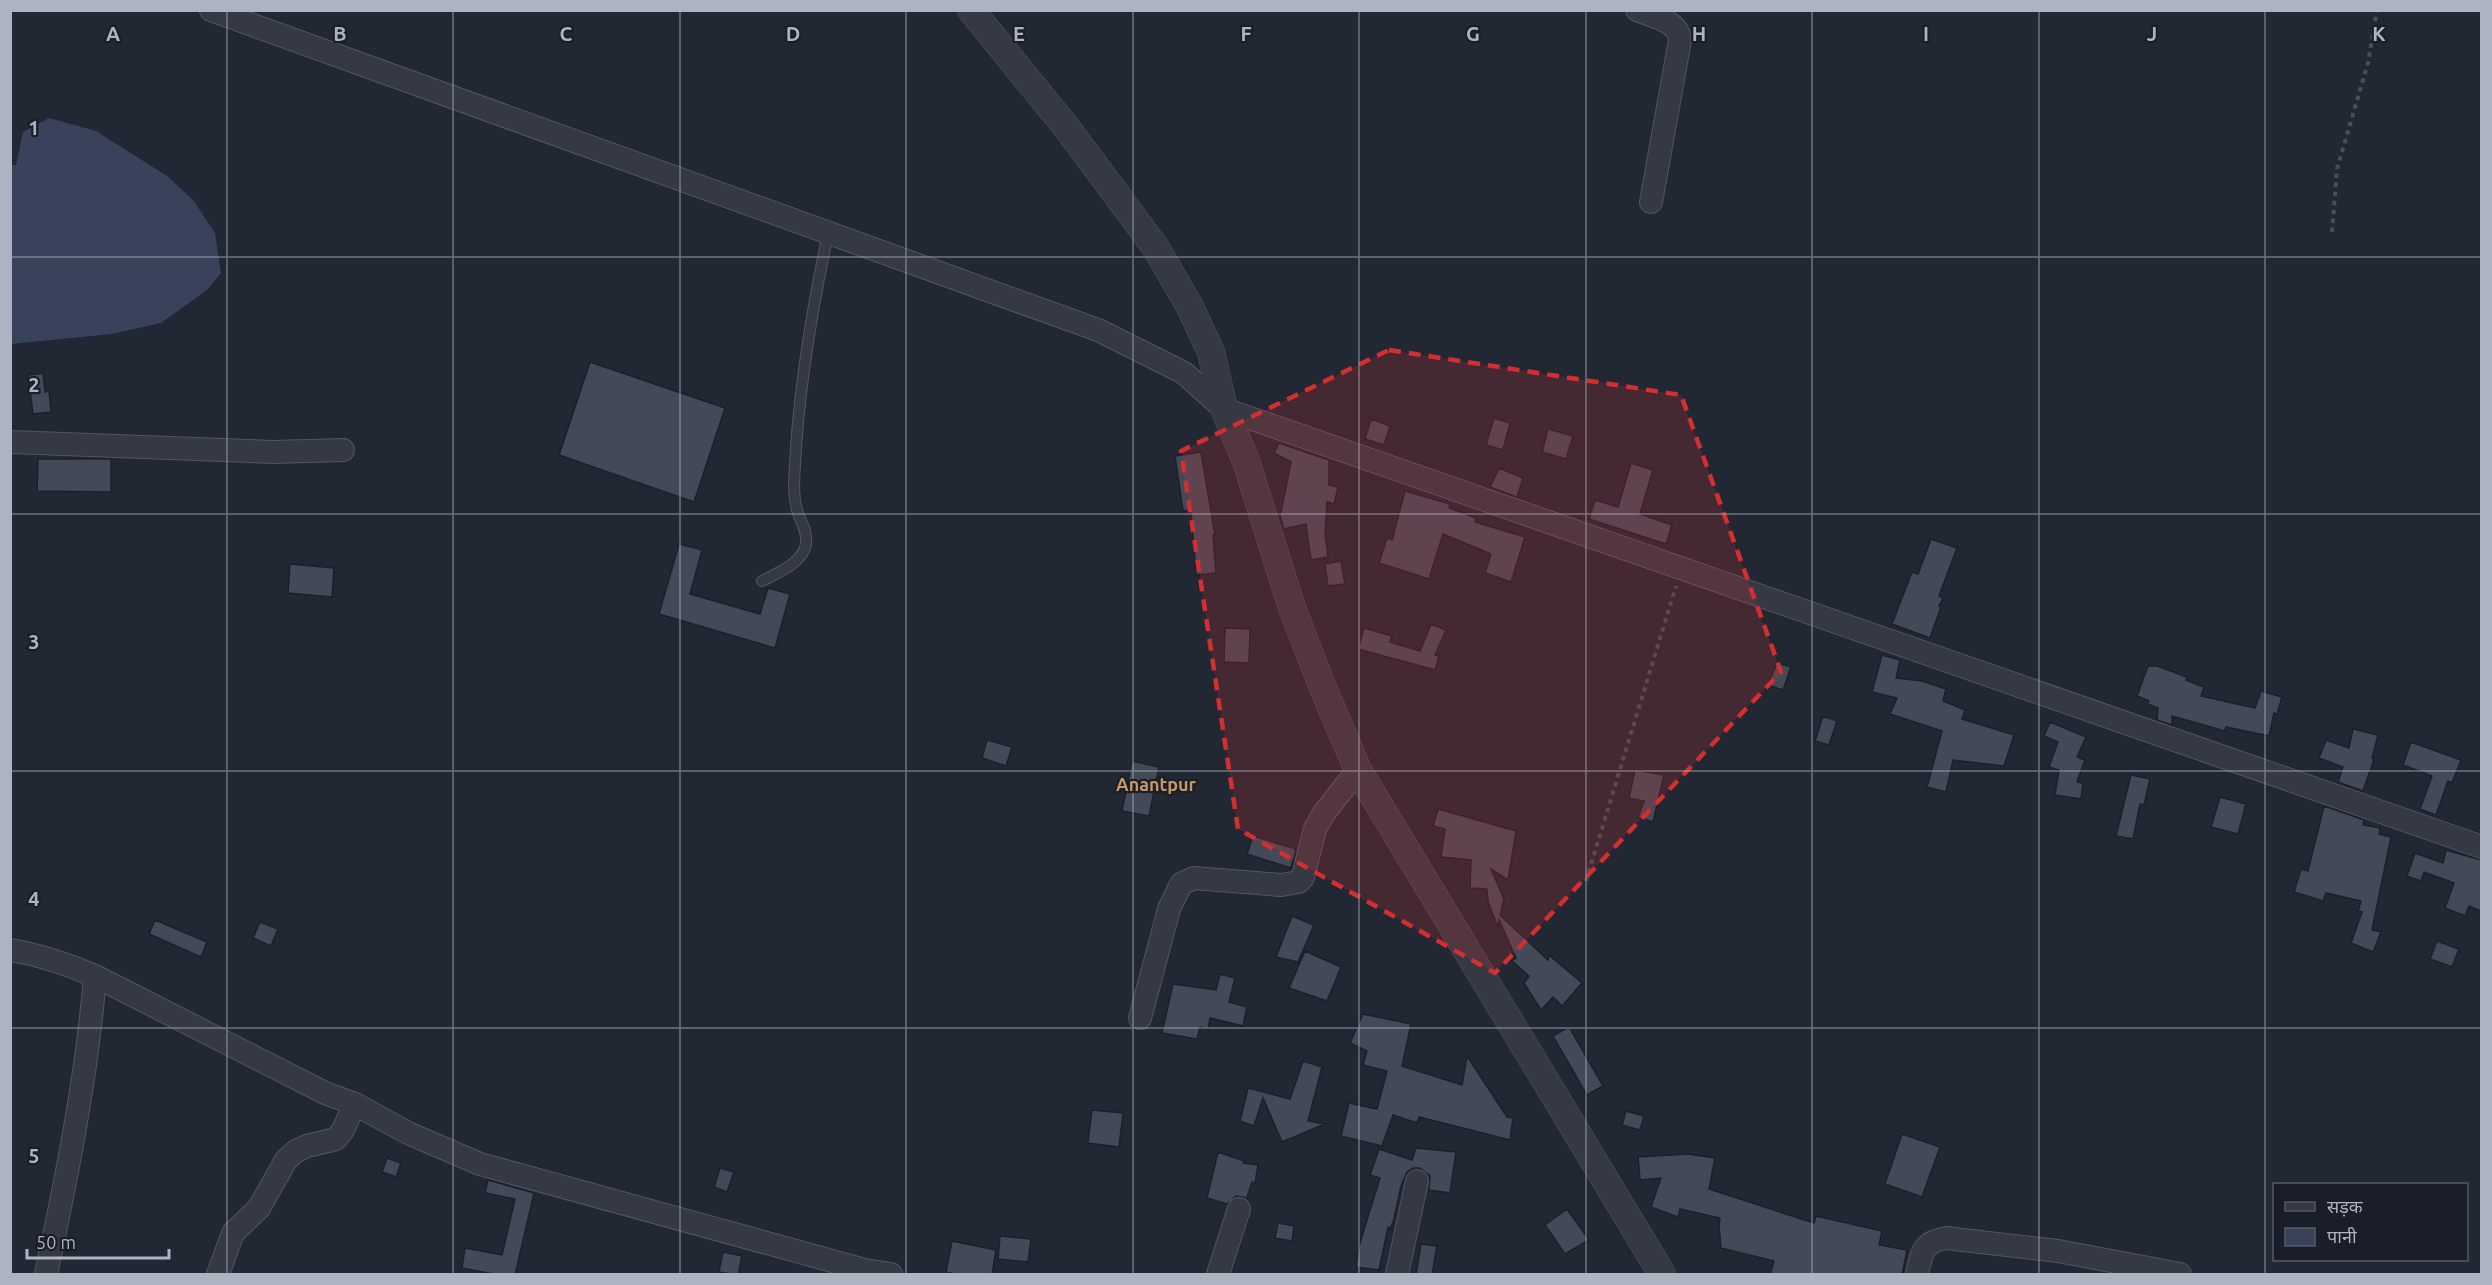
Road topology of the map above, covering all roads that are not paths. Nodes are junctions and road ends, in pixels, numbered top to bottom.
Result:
1 (211, 10) edge
2 (970, 10) edge
3 (1637, 10) edge
4 (1651, 202) dead end
5 (828, 234) junction
6 (1224, 409) junction
7 (10, 442) edge
8 (343, 450) dead end
9 (762, 581) dead end
10 (1358, 770) junction
11 (2481, 847) edge
12 (10, 950) edge
13 (94, 976) junction
14 (1140, 1018) dead end
15 (355, 1104) junction
16 (1417, 1181) dead end
17 (1239, 1209) dead end
18 (46, 1275) edge
19 (218, 1275) edge
20 (891, 1275) edge
21 (1218, 1275) edge
22 (1397, 1275) edge
23 (1662, 1275) edge
24 (1917, 1275) edge
25 (2180, 1275) edge

1 - 5 street
2 - 6 street
3 - 4 street
5 - 6 street
5 - 9 lane
6 - 10 street
6 - 11 street
7 - 8 street
10 - 14 street
10 - 23 street
12 - 13 street
13 - 15 street
13 - 18 street
15 - 19 street
15 - 20 street
16 - 22 street
17 - 21 street
24 - 25 street

